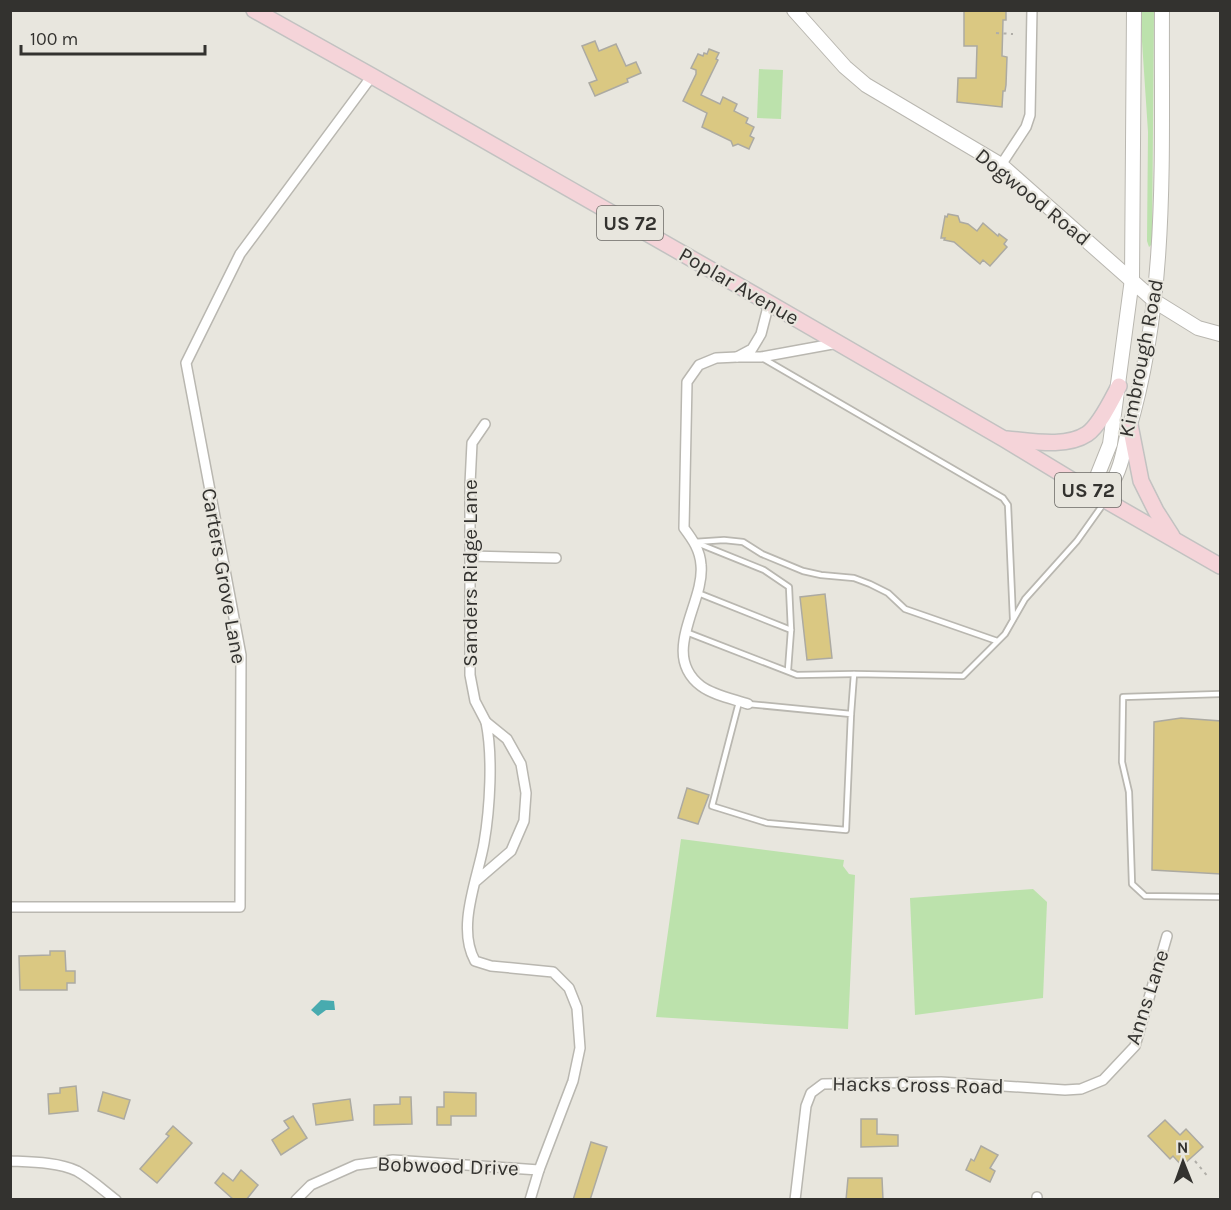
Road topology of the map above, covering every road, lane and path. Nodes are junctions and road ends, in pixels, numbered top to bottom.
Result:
1 (254, 10) edge
2 (1032, 10) edge
3 (1134, 10) edge
4 (1162, 10) edge
5 (795, 11) edge
6 (996, 33) dead end
7 (1013, 34) dead end
8 (372, 76) junction
9 (1001, 165) junction
10 (1132, 279) junction
11 (1156, 302) junction
12 (769, 303) junction
13 (1221, 334) edge
14 (839, 343) junction
15 (737, 357) junction
16 (761, 357) junction
17 (1119, 386) junction
18 (485, 424) dead end
19 (1130, 425) junction
20 (1004, 439) junction
21 (1101, 498) junction
22 (1173, 538) junction
23 (694, 542) junction
24 (470, 556) junction
25 (556, 558) dead end
26 (1221, 566) edge
27 (696, 592) junction
28 (1013, 619) junction
29 (791, 630) junction
30 (686, 632) junction
31 (997, 641) junction
32 (788, 670) junction
33 (854, 674) junction
34 (1221, 694) edge
35 (743, 702) junction
36 (851, 714) junction
37 (486, 722) junction
38 (475, 882) junction
39 (1221, 897) edge
40 (10, 907) edge
41 (1167, 936) dead end
42 (1065, 1090) joint
43 (10, 1161) edge
44 (1195, 1161) dead end
45 (539, 1170) junction
46 (1209, 1178) dead end
47 (116, 1200) edge
48 (296, 1200) edge
49 (530, 1200) edge
50 (795, 1200) edge

1 - 8 main road, Poplar Avenue / US 72
2 - 9 street
3 - 10 street, Kimbrough Road
4 - 11 street, Kimbrough Road
5 - 9 street, Dogwood Road
6 - 7 path
8 - 12 main road, Poplar Avenue / US 72
8 - 40 street, Carters Grove Lane
9 - 10 street, Dogwood Road
10 - 11 street, Dogwood Road
10 - 17 street, Kimbrough Road
11 - 13 street, Dogwood Road
11 - 19 street, Kimbrough Road
12 - 14 main road, Poplar Avenue / US 72
12 - 15 street
14 - 16 street
14 - 20 main road, Poplar Avenue / US 72
15 - 16 street
15 - 23 street
16 - 28 lane
17 - 20 main road
17 - 21 street, Kimbrough Road
18 - 24 street, Sanders Ridge Lane
19 - 21 street, Kimbrough Road
19 - 22 main road
20 - 21 main road, Poplar Avenue / US 72
21 - 22 main road, Poplar Avenue / US 72
21 - 28 lane
22 - 26 main road, Poplar Avenue / US 72
23 - 27 street
23 - 29 lane
23 - 31 lane
24 - 25 street
24 - 37 street, Sanders Ridge Lane
27 - 29 lane
27 - 30 street
28 - 31 lane
29 - 32 lane
30 - 32 lane
30 - 35 street
31 - 33 lane
32 - 33 lane
33 - 36 lane
34 - 39 lane
35 - 36 lane
35 - 36 lane
37 - 38 street, Sanders Ridge Lane
37 - 38 street, Sanders Ridge Lane
38 - 45 street, Sanders Ridge Lane
41 - 42 street, Anns Lane
42 - 50 street, Hacks Cross Road
43 - 47 street
44 - 46 path
45 - 48 street, Bobwood Drive
45 - 49 street

